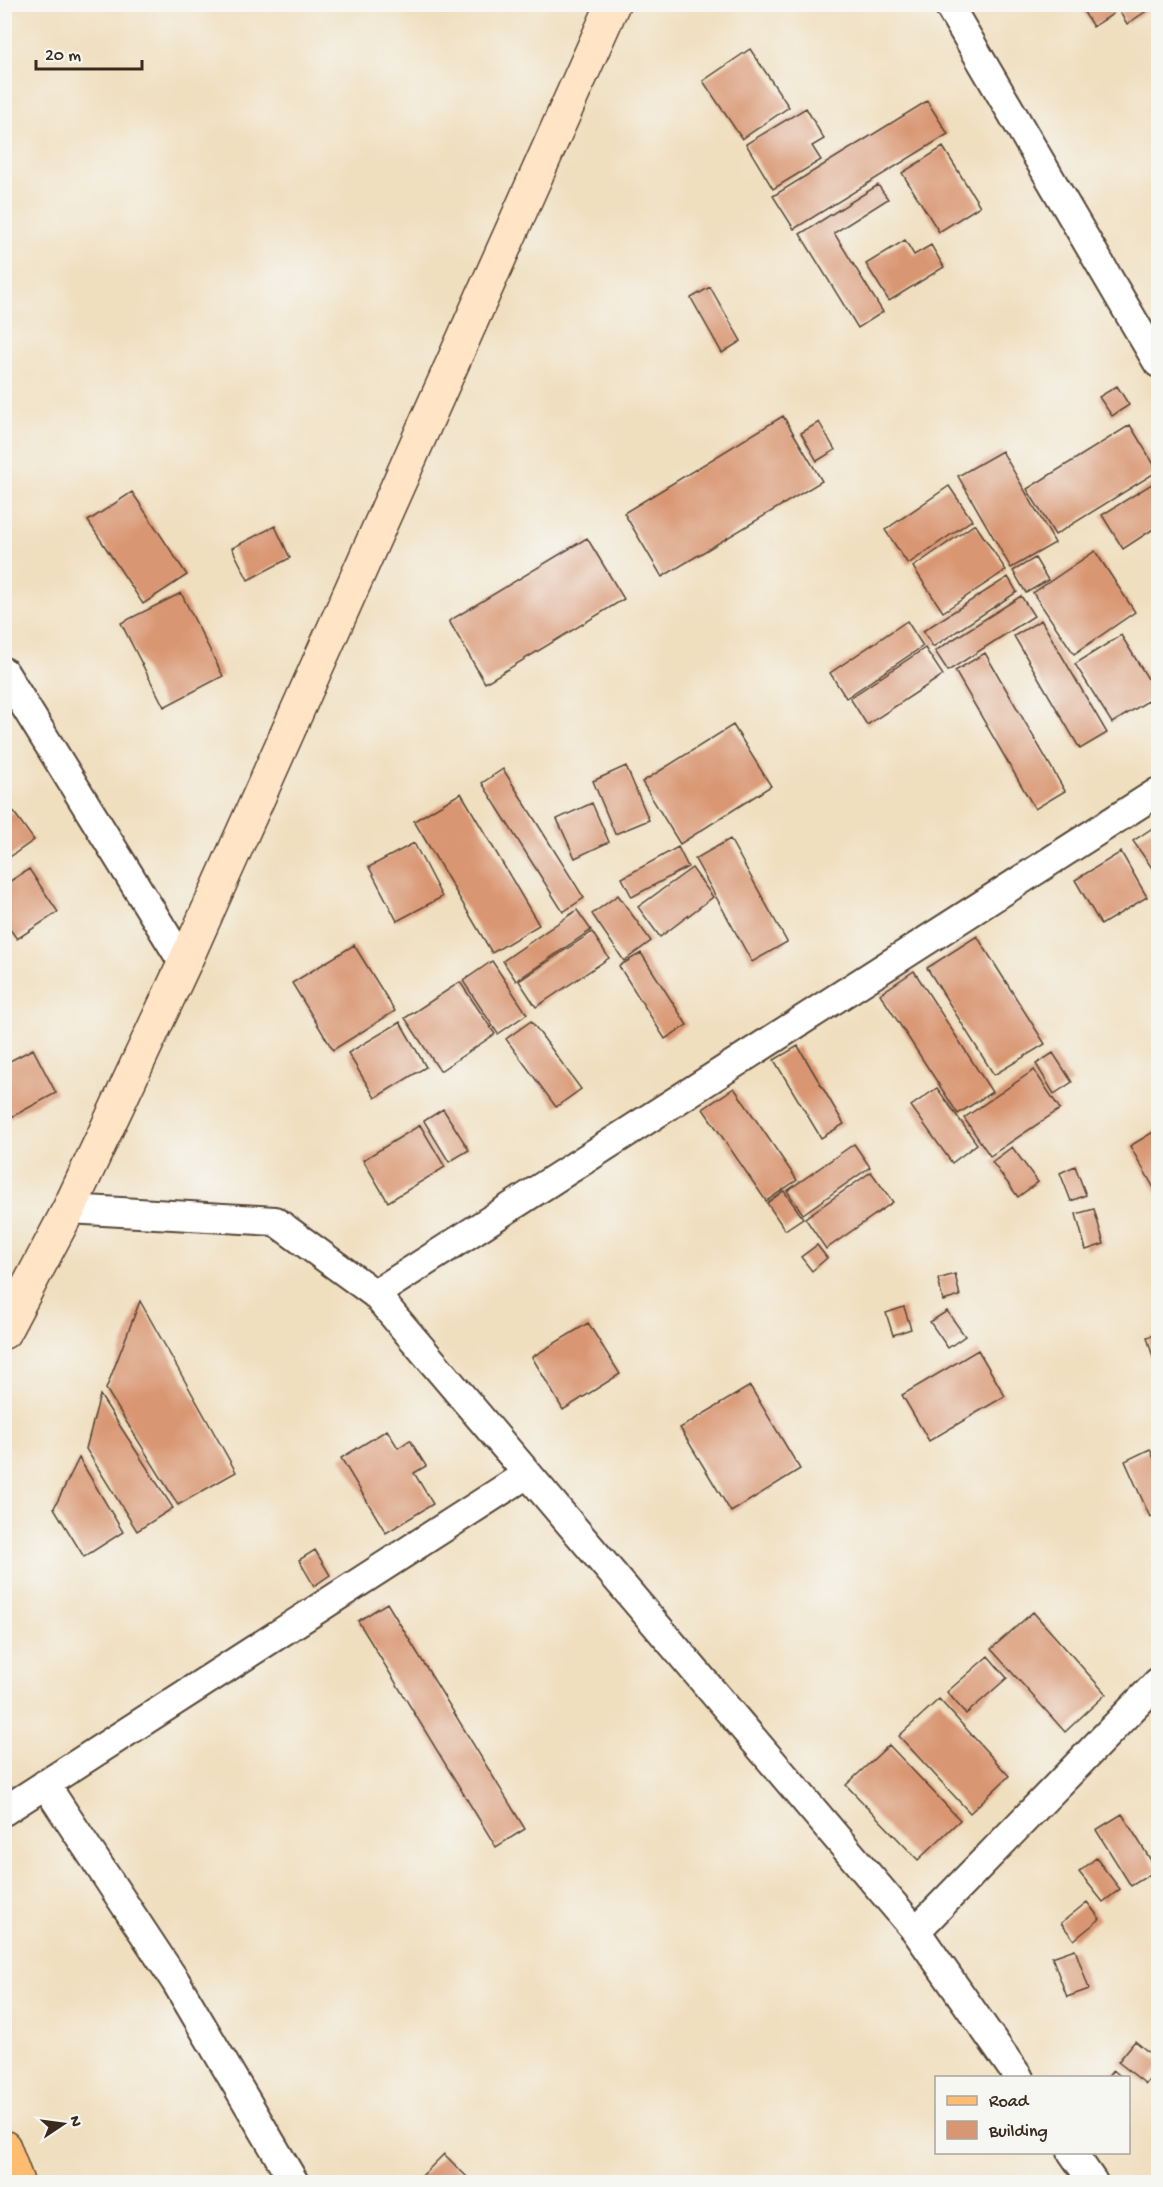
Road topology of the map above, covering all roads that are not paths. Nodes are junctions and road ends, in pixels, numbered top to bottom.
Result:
1 (613, 4) edge
2 (948, 4) edge
3 (1148, 319) edge
4 (1158, 363) edge
5 (4, 672) edge
6 (1158, 792) edge
7 (184, 964) junction
8 (69, 1209) junction
9 (375, 1293) junction
10 (4, 1332) edge
11 (528, 1474) junction
12 (1158, 1682) edge
13 (45, 1784) junction
14 (4, 1811) edge
15 (916, 1931) junction
16 (1018, 2076) edge
17 (1073, 2154) edge
18 (294, 2182) edge
19 (1093, 2182) edge

1 - 7 street
2 - 3 street
3 - 4 street
5 - 7 street
6 - 9 street
7 - 8 street
8 - 9 street
8 - 10 street
9 - 11 street
11 - 13 street
11 - 15 street
12 - 15 street
13 - 14 street
13 - 18 street
15 - 16 street
17 - 19 street

